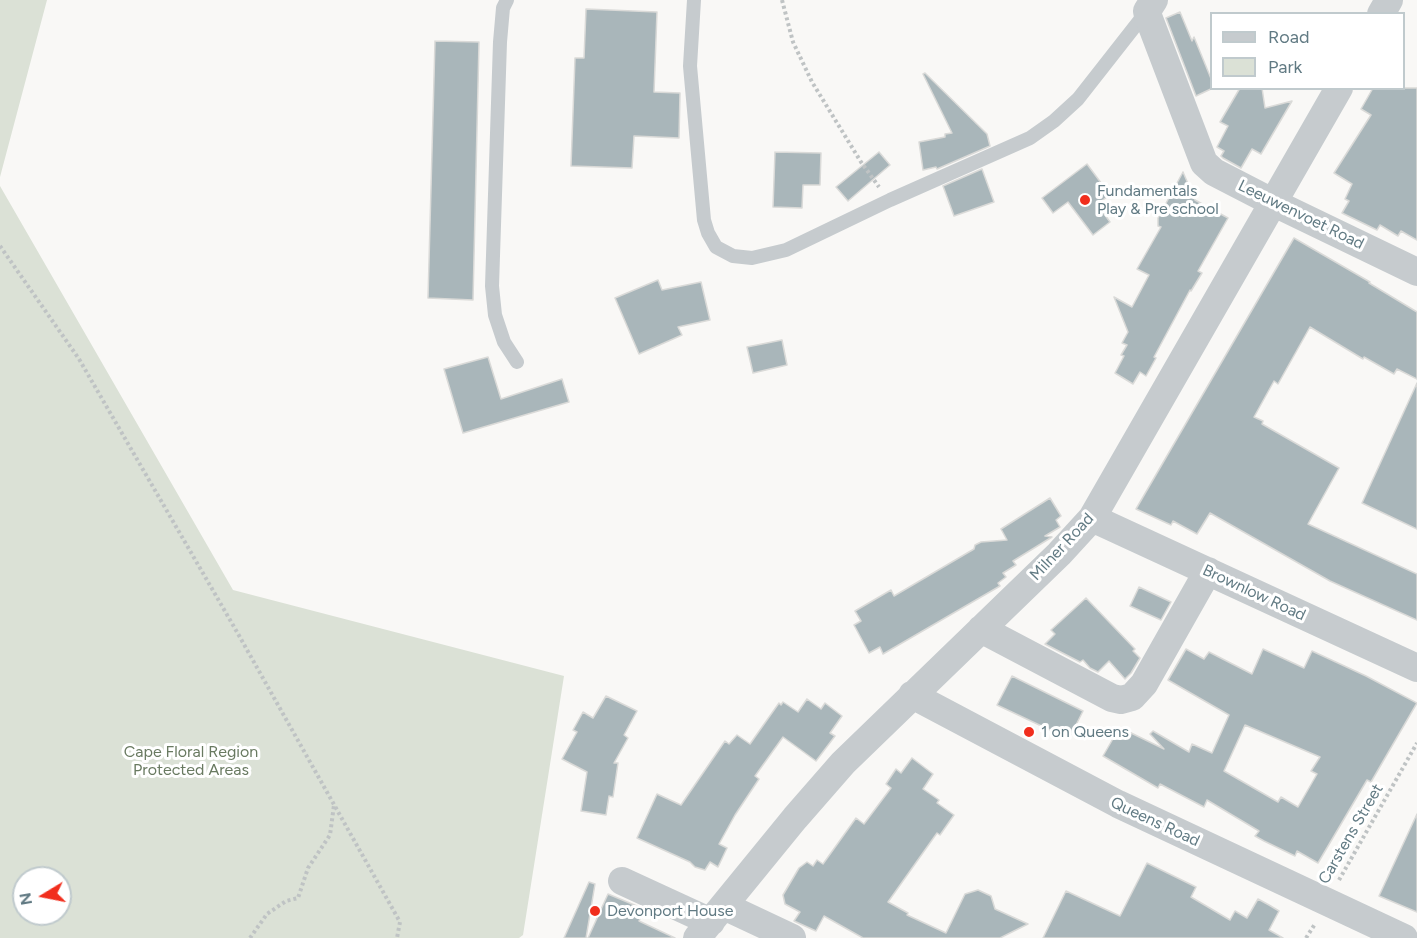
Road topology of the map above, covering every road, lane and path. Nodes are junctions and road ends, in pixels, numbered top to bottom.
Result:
1 (507, 0) edge
2 (694, 0) edge
3 (782, 0) edge
4 (1151, 5) edge
5 (1338, 90) edge
6 (890, 200) junction
7 (1274, 203) junction
8 (0, 246) edge
9 (1417, 272) edge
10 (517, 362) dead end
11 (1092, 518) junction
12 (1208, 571) junction
13 (981, 628) junction
14 (1417, 668) edge
15 (912, 695) junction
16 (1417, 743) edge
17 (334, 805) junction
18 (622, 881) dead end
19 (1327, 902) junction
20 (711, 922) edge
21 (250, 938) edge
22 (397, 938) edge
23 (792, 938) edge
24 (1306, 938) edge
25 (1404, 938) edge

1 - 10 lane
2 - 6 lane
3 - 6 path
4 - 6 lane
4 - 7 street, Leeuwenvoet Road
5 - 7 street, Milner Road
7 - 9 street, Leeuwenvoet Road
7 - 11 street, Milner Road
8 - 17 path
11 - 12 street, Brownlow Road
11 - 13 street, Milner Road
12 - 13 street
12 - 14 street, Brownlow Road
13 - 15 street, Milner Road
15 - 19 street, Queens Road
15 - 20 street, Milner Road
16 - 19 path, Carstens Street
17 - 21 path
17 - 22 path
18 - 20 street
19 - 24 path, Carstens Street
19 - 25 street, Queens Road
20 - 23 street

